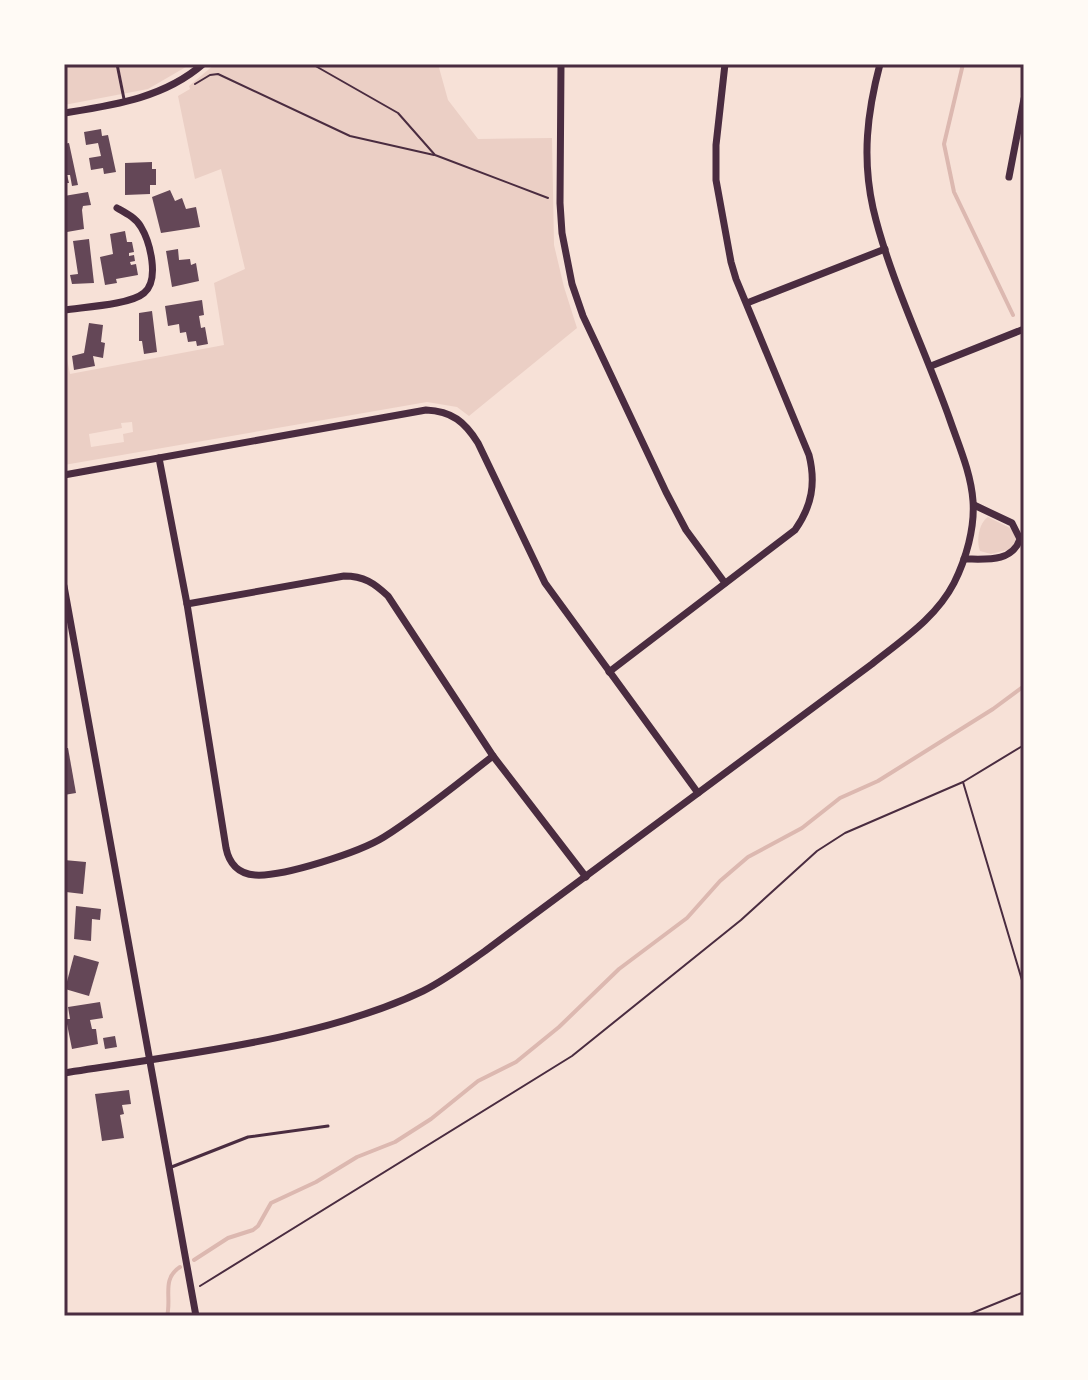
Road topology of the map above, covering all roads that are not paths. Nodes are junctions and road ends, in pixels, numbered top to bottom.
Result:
1 (117, 64) edge
2 (203, 64) edge
3 (561, 64) edge
4 (725, 64) edge
5 (880, 64) edge
6 (1024, 99) edge
7 (125, 102) junction
8 (64, 113) edge
9 (1020, 139) edge
10 (1009, 177) dead end
11 (117, 208) dead end
12 (885, 249) junction
13 (747, 303) junction
14 (64, 310) edge
15 (1024, 329) edge
16 (931, 366) junction
17 (159, 458) junction
18 (64, 475) edge
19 (974, 505) junction
20 (964, 559) junction
21 (725, 583) junction
22 (64, 586) edge
23 (187, 604) junction
24 (609, 672) junction
25 (493, 756) junction
26 (698, 793) junction
27 (586, 877) junction
28 (149, 1059) junction
29 (64, 1073) edge
30 (328, 1126) dead end
31 (169, 1168) junction
32 (196, 1316) edge

1 - 7 lane
2 - 7 street
3 - 21 street
4 - 13 street
5 - 12 street
6 - 9 street
7 - 8 street
9 - 10 street
11 - 14 street
12 - 13 street
12 - 16 street
13 - 21 street
15 - 16 street
16 - 19 street
17 - 18 street
17 - 23 street
17 - 24 street
19 - 20 street
19 - 20 street
20 - 26 street
21 - 24 street
22 - 28 street
23 - 25 street
23 - 25 street
24 - 26 street
25 - 27 street
26 - 27 street
27 - 28 street
28 - 29 street
28 - 31 street
30 - 31 lane
31 - 32 street

